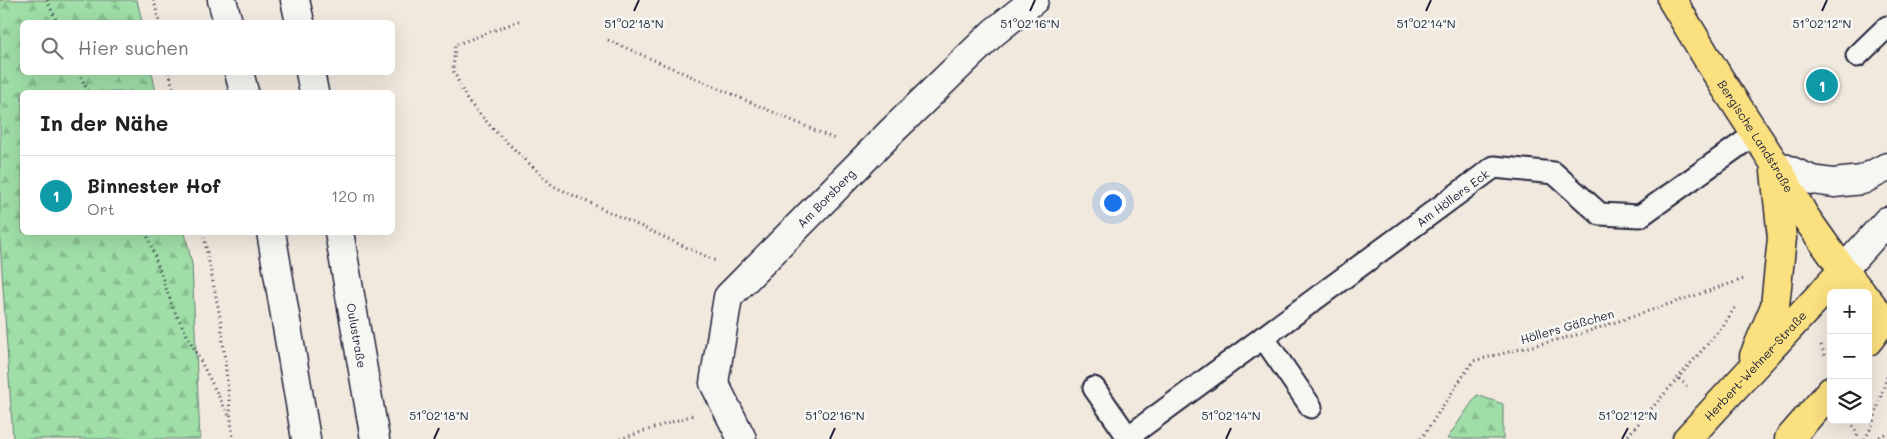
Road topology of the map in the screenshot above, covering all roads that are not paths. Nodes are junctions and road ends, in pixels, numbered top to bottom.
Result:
1 (222, 0) edge
2 (295, 0) edge
3 (1034, 0) edge
4 (1672, 0) edge
5 (227, 20) edge
6 (300, 20) edge
7 (1887, 27) edge
8 (1857, 56) dead end
9 (241, 75) edge
10 (311, 75) edge
11 (244, 90) edge
12 (314, 90) edge
13 (1756, 134) junction
14 (1775, 164) junction
15 (1887, 167) edge
16 (1887, 222) edge
17 (272, 235) edge
18 (339, 235) edge
19 (1843, 270) junction
20 (1859, 289) edge
21 (1882, 315) edge
22 (1872, 334) edge
23 (1262, 337) junction
24 (1746, 373) junction
25 (1094, 388) dead end
26 (1827, 396) edge
27 (1311, 407) dead end
28 (1129, 438) edge
29 (306, 439) edge
30 (375, 439) edge
31 (742, 439) edge
32 (1687, 439) edge
33 (1789, 439) edge

1 - 5 main road
2 - 6 main road
3 - 31 main road, Am Borsberg
4 - 13 main road, Bergische Landstraße
7 - 8 lane
9 - 11 main road
10 - 12 main road
13 - 14 main road, Bergische Landstraße
13 - 23 lane, Am Höllers Eck
14 - 15 main road
14 - 19 main road, Bergische Landstraße
14 - 24 main road
16 - 19 main road
17 - 29 main road
18 - 30 main road, Oulustraße
19 - 20 main road, Bergische Landstraße
19 - 24 main road, Herbert-Wehner-Straße
21 - 22 main road
23 - 27 lane
23 - 28 lane, Am Höllers Eck
24 - 32 main road, Herbert-Wehner-Straße
25 - 28 lane, Am Höllers Eck
26 - 33 main road

